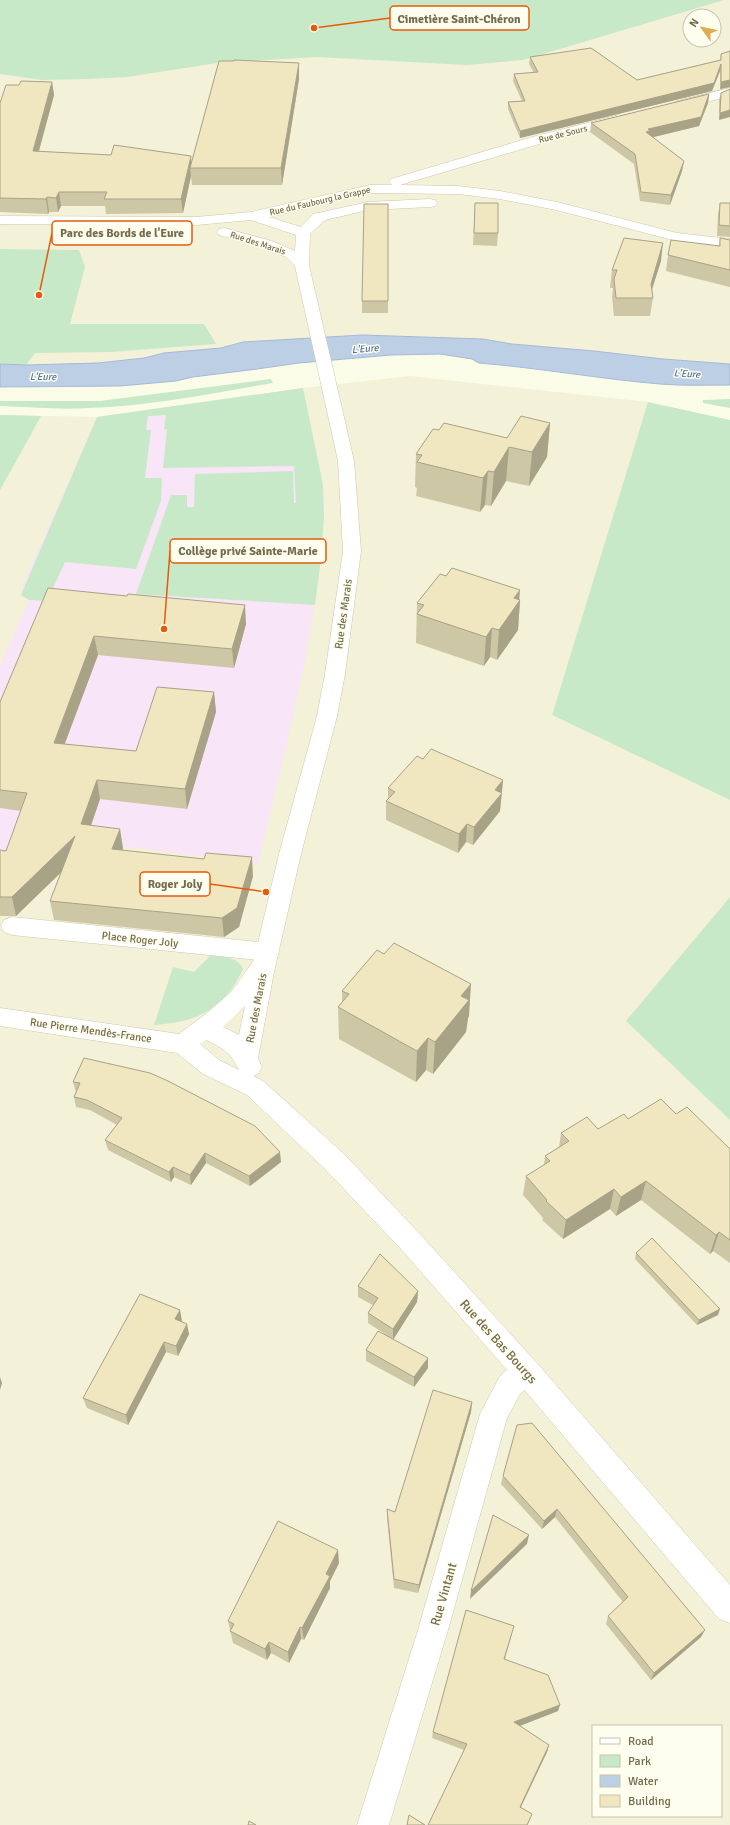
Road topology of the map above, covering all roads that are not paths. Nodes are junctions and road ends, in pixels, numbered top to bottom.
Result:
1 (730, 92) edge
2 (670, 107) edge
3 (632, 116) edge
4 (443, 169) junction
5 (370, 189) junction
6 (403, 189) junction
7 (458, 190) junction
8 (543, 204) junction
9 (308, 205) junction
10 (368, 206) junction
11 (250, 216) junction
12 (320, 217) junction
13 (0, 220) edge
14 (279, 225) junction
15 (224, 232) junction
16 (303, 233) junction
17 (70, 234) dead end
18 (730, 243) edge
19 (291, 254) junction
20 (302, 265) junction
21 (12, 926) dead end
22 (267, 956) junction
23 (0, 1017) edge
24 (203, 1029) junction
25 (183, 1044) junction
26 (247, 1057) junction
27 (254, 1088) junction
28 (526, 1372) junction
29 (730, 1608) edge
30 (373, 1825) edge

1 - 2 main road
3 - 4 main road, Rue de Sours
4 - 5 main road, Rue de Sours
4 - 6 main road, Rue de Sours
4 - 7 main road
5 - 6 main road, Rue du Faubourg la Grappe
5 - 9 main road, Rue du Faubourg la Grappe
6 - 7 main road, Rue du Faubourg la Grappe
6 - 10 main road, Rue de Sours
7 - 8 main road, Rue du Faubourg la Grappe
8 - 10 main road, Rue du Faubourg la Grappe
8 - 18 main road, Rue du Faubourg la Grappe
9 - 11 main road, Rue du Faubourg la Grappe
9 - 14 main road
10 - 12 main road, Rue du Faubourg la Grappe
11 - 13 main road, Rue du Faubourg la Grappe
11 - 14 main road
12 - 14 main road, Rue du Faubourg la Grappe
12 - 16 main road
14 - 15 main road, Rue du Faubourg la Grappe
14 - 16 main road
14 - 19 main road, Rue des Marais
15 - 17 main road, Rue du Faubourg la Grappe
15 - 19 main road, Rue des Marais
16 - 20 main road, Rue des Marais
19 - 20 main road, Rue des Marais
20 - 22 main road, Rue des Marais
21 - 22 main road, Place Roger Joly
22 - 24 main road, Rue des Marais
22 - 26 main road, Rue des Marais
23 - 25 main road, Rue Pierre Mendès-France
24 - 25 main road
24 - 26 main road
25 - 27 main road, Rue des Bas Bourgs
26 - 27 main road
27 - 28 main road, Rue des Bas Bourgs
28 - 29 main road, Rue des Bas Bourgs
28 - 30 main road, Rue Vintant

